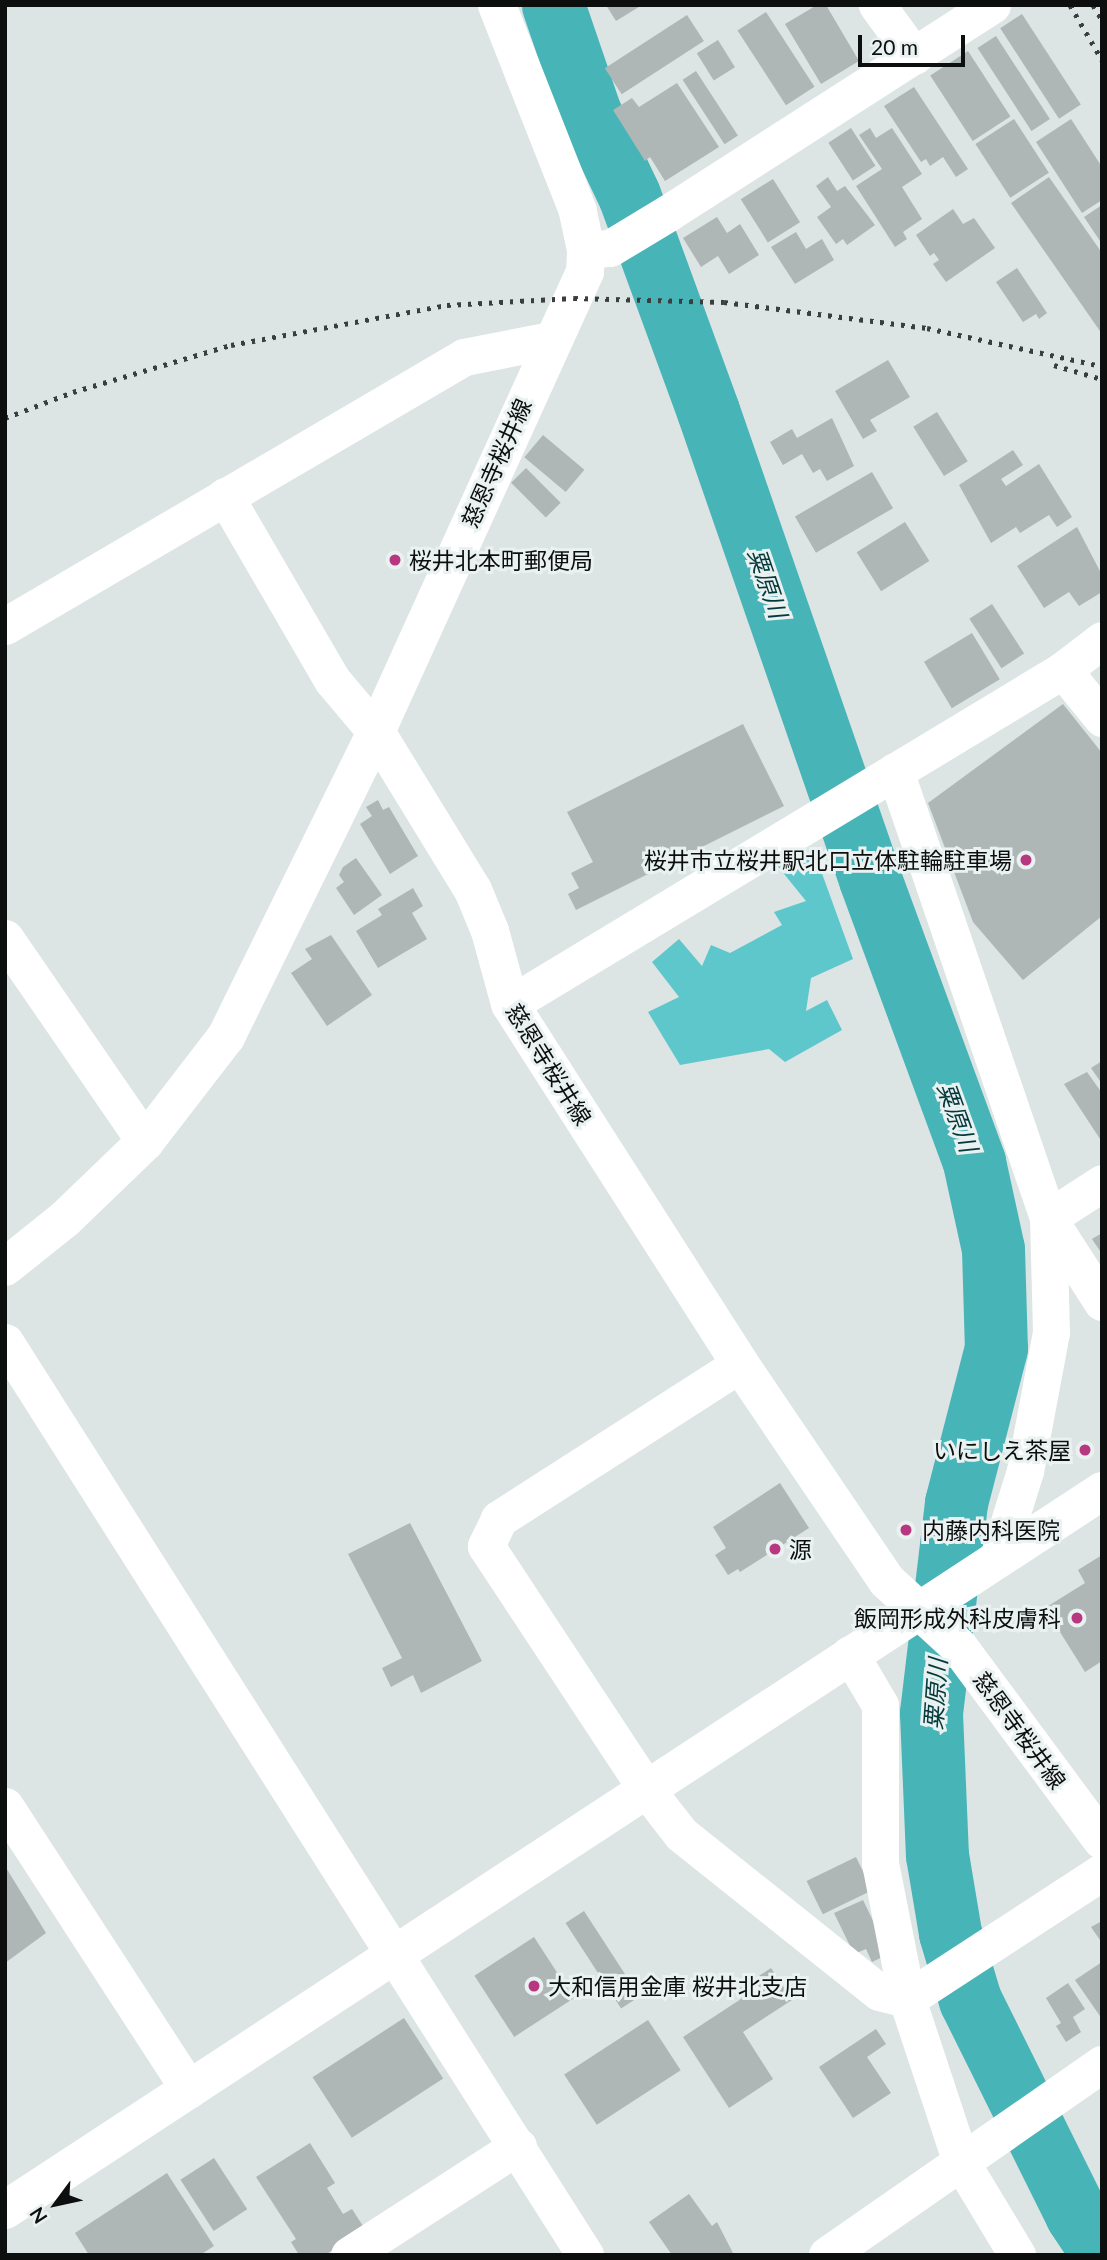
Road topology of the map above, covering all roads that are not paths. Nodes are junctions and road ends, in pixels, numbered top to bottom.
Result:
1 (497, 5) edge
2 (877, 5) edge
3 (992, 5) edge
4 (914, 56) junction
5 (598, 249) junction
6 (551, 340) junction
7 (225, 496) junction
8 (5, 626) edge
9 (1102, 640) edge
10 (1063, 670) junction
11 (1102, 718) edge
12 (376, 732) junction
13 (884, 778) junction
14 (5, 938) edge
15 (510, 1004) junction
16 (145, 1142) junction
17 (1102, 1182) edge
18 (1048, 1218) junction
19 (5, 1267) edge
20 (1102, 1302) edge
21 (5, 1342) edge
22 (740, 1364) junction
23 (1102, 1491) edge
24 (998, 1557) junction
25 (916, 1612) junction
26 (861, 1647) junction
27 (646, 1789) junction
28 (5, 1806) edge
29 (1102, 1840) edge
30 (1102, 1872) edge
31 (397, 1952) junction
32 (907, 1999) junction
33 (1102, 2064) edge
34 (190, 2089) junction
35 (517, 2146) junction
36 (970, 2156) junction
37 (5, 2210) edge
38 (349, 2255) edge
39 (585, 2255) edge
40 (827, 2255) edge
41 (1017, 2255) edge

1 - 5 main road, 慈恩寺桜井線
2 - 4 street
3 - 4 street
4 - 5 street
5 - 6 main road, 慈恩寺桜井線
6 - 7 street
6 - 12 main road, 慈恩寺桜井線
7 - 8 street
7 - 12 street
9 - 10 street
10 - 11 street
10 - 13 street
12 - 15 main road, 慈恩寺桜井線
12 - 16 main road
13 - 15 street
13 - 18 street
14 - 16 street
15 - 22 main road, 慈恩寺桜井線
16 - 19 main road
17 - 18 street
18 - 20 street
18 - 24 street
21 - 31 street
22 - 25 main road, 慈恩寺桜井線
22 - 27 street
23 - 24 main road
24 - 25 main road
25 - 26 main road
25 - 29 main road, 慈恩寺桜井線
26 - 27 main road
26 - 32 street
27 - 31 main road
27 - 32 street
28 - 34 street
30 - 32 street
31 - 34 main road
31 - 35 street
32 - 36 street
33 - 36 street
34 - 37 main road
35 - 38 street
35 - 39 street
36 - 40 street
36 - 41 street

